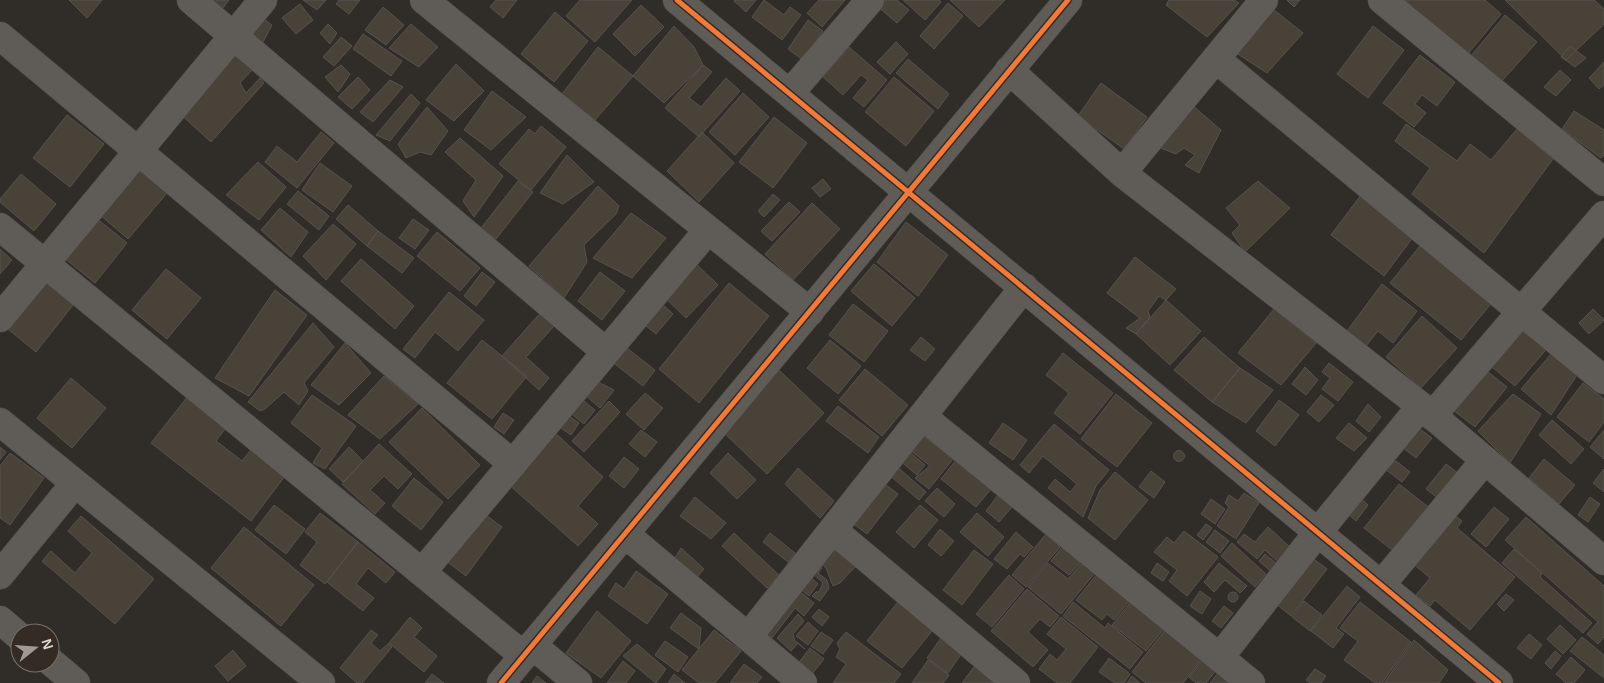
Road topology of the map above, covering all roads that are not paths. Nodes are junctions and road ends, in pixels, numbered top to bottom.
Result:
1 (191, 0) edge
2 (263, 0) edge
3 (424, 0) edge
4 (677, 0) edge
5 (870, 0) edge
6 (1068, 0) edge
7 (1264, 0) edge
8 (1382, 0) edge
9 (0, 36) edge
10 (234, 36) junction
11 (1216, 59) junction
12 (1009, 70) junction
13 (790, 93) junction
14 (138, 151) junction
15 (1122, 173) junction
16 (1604, 182) edge
17 (910, 192) junction
18 (1604, 215) edge
19 (0, 227) edge
20 (708, 230) junction
21 (45, 264) junction
22 (1024, 287) junction
23 (810, 312) junction
24 (1522, 312) junction
25 (0, 318) edge
26 (606, 352) junction
27 (1604, 380) edge
28 (1426, 411) junction
29 (922, 416) junction
30 (0, 422) edge
31 (1485, 460) junction
32 (513, 464) junction
33 (75, 483) junction
34 (832, 530) junction
35 (1318, 532) junction
36 (625, 534) junction
37 (1604, 561) edge
38 (423, 572) junction
39 (0, 575) edge
40 (1381, 585) junction
41 (0, 620) edge
42 (10, 628) edge
43 (748, 637) junction
44 (528, 650) junction
45 (1220, 657) junction
46 (60, 670) edge
47 (76, 683) edge
48 (321, 683) edge
49 (501, 683) edge
50 (578, 683) edge
51 (803, 683) edge
52 (1016, 683) edge
53 (1252, 683) edge
54 (1499, 683) edge

1 - 10 street
2 - 10 street
3 - 20 street
4 - 13 street
5 - 13 street
6 - 12 street
7 - 11 street
8 - 16 street
9 - 14 street
10 - 14 street
10 - 26 street
11 - 15 street
11 - 24 street
12 - 15 street
12 - 17 street
13 - 17 street
14 - 21 street
14 - 32 street
15 - 28 street
17 - 22 street
17 - 23 street
18 - 24 street
19 - 21 street
20 - 23 street
20 - 26 street
21 - 25 street
21 - 38 street
22 - 29 street
22 - 35 street
23 - 36 street
24 - 27 street
24 - 28 street
26 - 32 street
28 - 31 street
28 - 35 street
29 - 34 street
29 - 45 street
30 - 33 street
31 - 37 street
31 - 40 street
32 - 38 street
33 - 39 street
33 - 48 street
34 - 43 street
34 - 52 street
35 - 40 street
35 - 45 street
36 - 43 street
36 - 44 street
38 - 44 street
40 - 54 street
41 - 42 street
43 - 51 street
44 - 49 street
44 - 50 street
45 - 53 street
46 - 47 street

